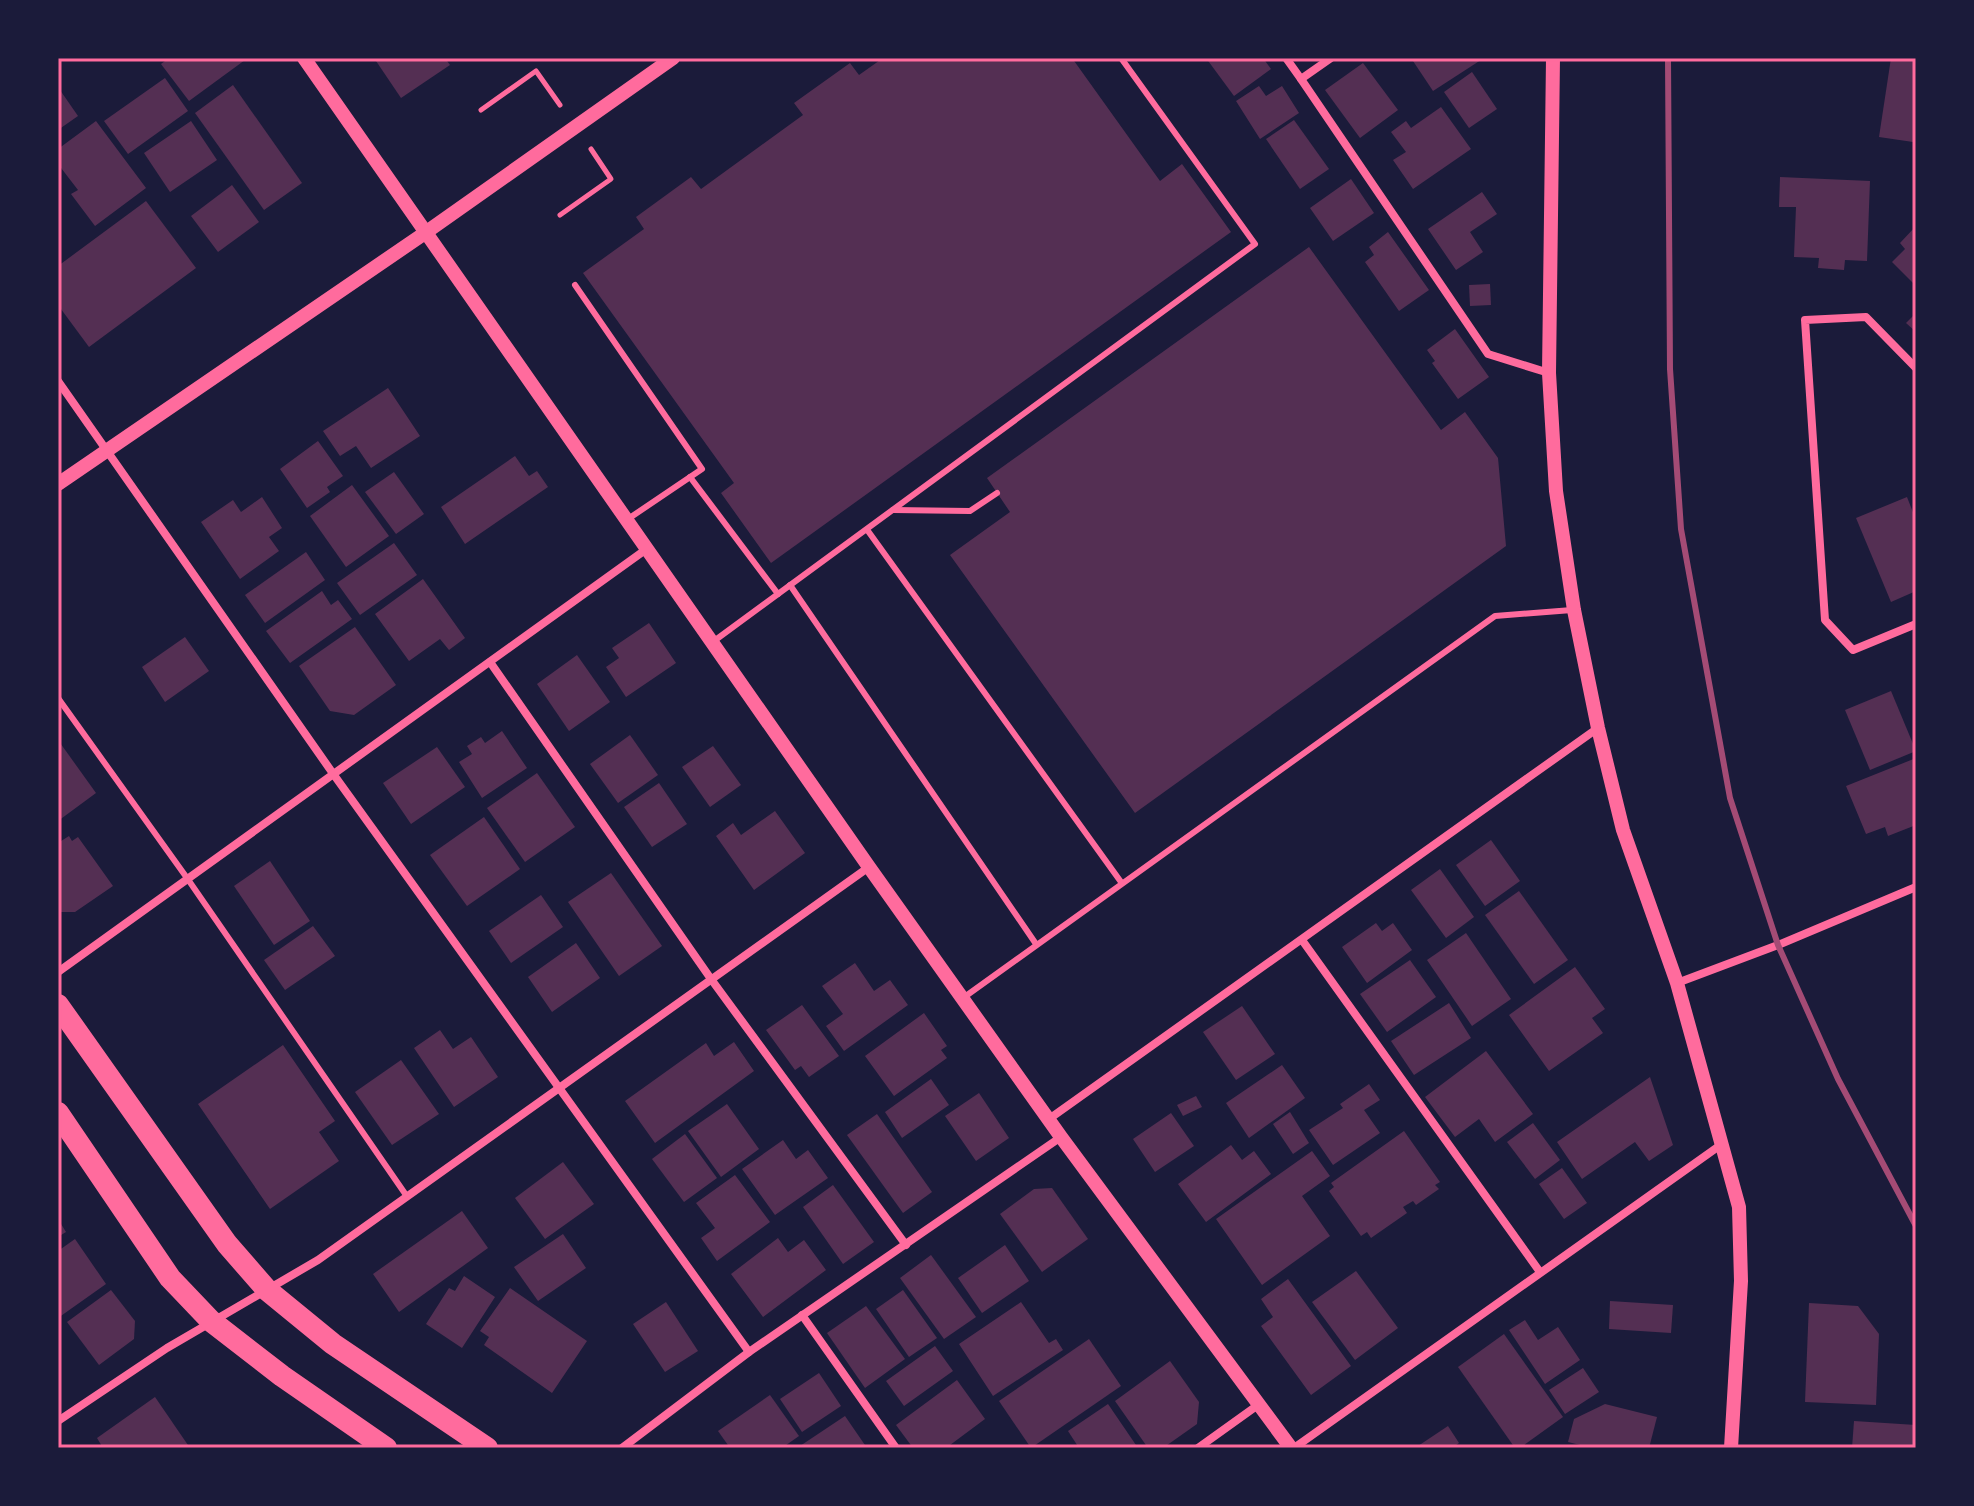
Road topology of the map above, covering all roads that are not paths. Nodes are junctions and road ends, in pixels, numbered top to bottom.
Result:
1 (304, 58) edge
2 (673, 58) edge
3 (1121, 58) edge
4 (1286, 58) edge
5 (1331, 58) edge
6 (1553, 58) edge
7 (1301, 79) junction
8 (425, 233) junction
9 (575, 285) dead end
10 (1916, 368) edge
11 (1549, 373) junction
12 (58, 381) edge
13 (109, 450) junction
14 (690, 477) junction
15 (58, 484) edge
16 (997, 493) dead end
17 (893, 510) junction
18 (628, 520) junction
19 (868, 531) junction
20 (648, 548) junction
21 (790, 585) junction
22 (778, 594) junction
23 (1574, 610) junction
24 (1916, 624) edge
25 (712, 642) junction
26 (490, 662) junction
27 (58, 698) edge
28 (1598, 728) junction
29 (334, 775) junction
30 (869, 867) junction
31 (187, 878) junction
32 (1121, 882) junction
33 (1916, 887) edge
34 (1302, 940) junction
35 (1036, 944) junction
36 (58, 972) edge
37 (711, 979) junction
38 (1677, 983) junction
39 (963, 998) junction
40 (58, 1005) edge
41 (557, 1088) junction
42 (58, 1113) edge
43 (1049, 1119) junction
44 (1061, 1137) junction
45 (1723, 1144) junction
46 (406, 1195) junction
47 (906, 1245) junction
48 (1540, 1272) junction
49 (267, 1290) junction
50 (802, 1315) junction
51 (211, 1321) junction
52 (749, 1352) junction
53 (1258, 1405) junction
54 (58, 1421) edge
55 (386, 1448) edge
56 (487, 1448) edge
57 (622, 1448) edge
58 (896, 1448) edge
59 (1198, 1448) edge
60 (1293, 1448) edge
61 (1731, 1448) edge

1 - 8 street
2 - 8 street
3 - 17 lane
4 - 7 street
5 - 7 street
6 - 11 street
7 - 11 street
8 - 13 street
8 - 18 street
9 - 14 lane
10 - 24 street
11 - 23 street
12 - 13 street
13 - 15 street
13 - 29 street
14 - 18 lane
14 - 22 lane
16 - 17 lane
17 - 19 lane
18 - 20 street
19 - 21 lane
19 - 32 lane
20 - 25 street
20 - 26 street
21 - 22 lane
21 - 35 lane
22 - 25 lane
23 - 28 street
23 - 32 lane
25 - 30 street
26 - 29 street
26 - 37 street
27 - 31 lane
28 - 34 street
28 - 38 street
29 - 31 street
29 - 41 street
30 - 37 street
30 - 39 street
31 - 36 street
31 - 46 lane
32 - 35 lane
33 - 38 street
34 - 43 street
34 - 48 street
35 - 39 lane
37 - 41 street
37 - 47 street
38 - 45 street
39 - 43 street
40 - 49 highway
41 - 46 street
41 - 52 street
42 - 51 highway
43 - 44 street
44 - 47 street
44 - 53 street
45 - 48 street
45 - 61 street
46 - 49 street
47 - 50 street
48 - 60 street
49 - 51 street
49 - 56 highway
50 - 52 street
50 - 58 street
51 - 54 street
51 - 55 highway
52 - 57 street
53 - 59 street
53 - 60 street

